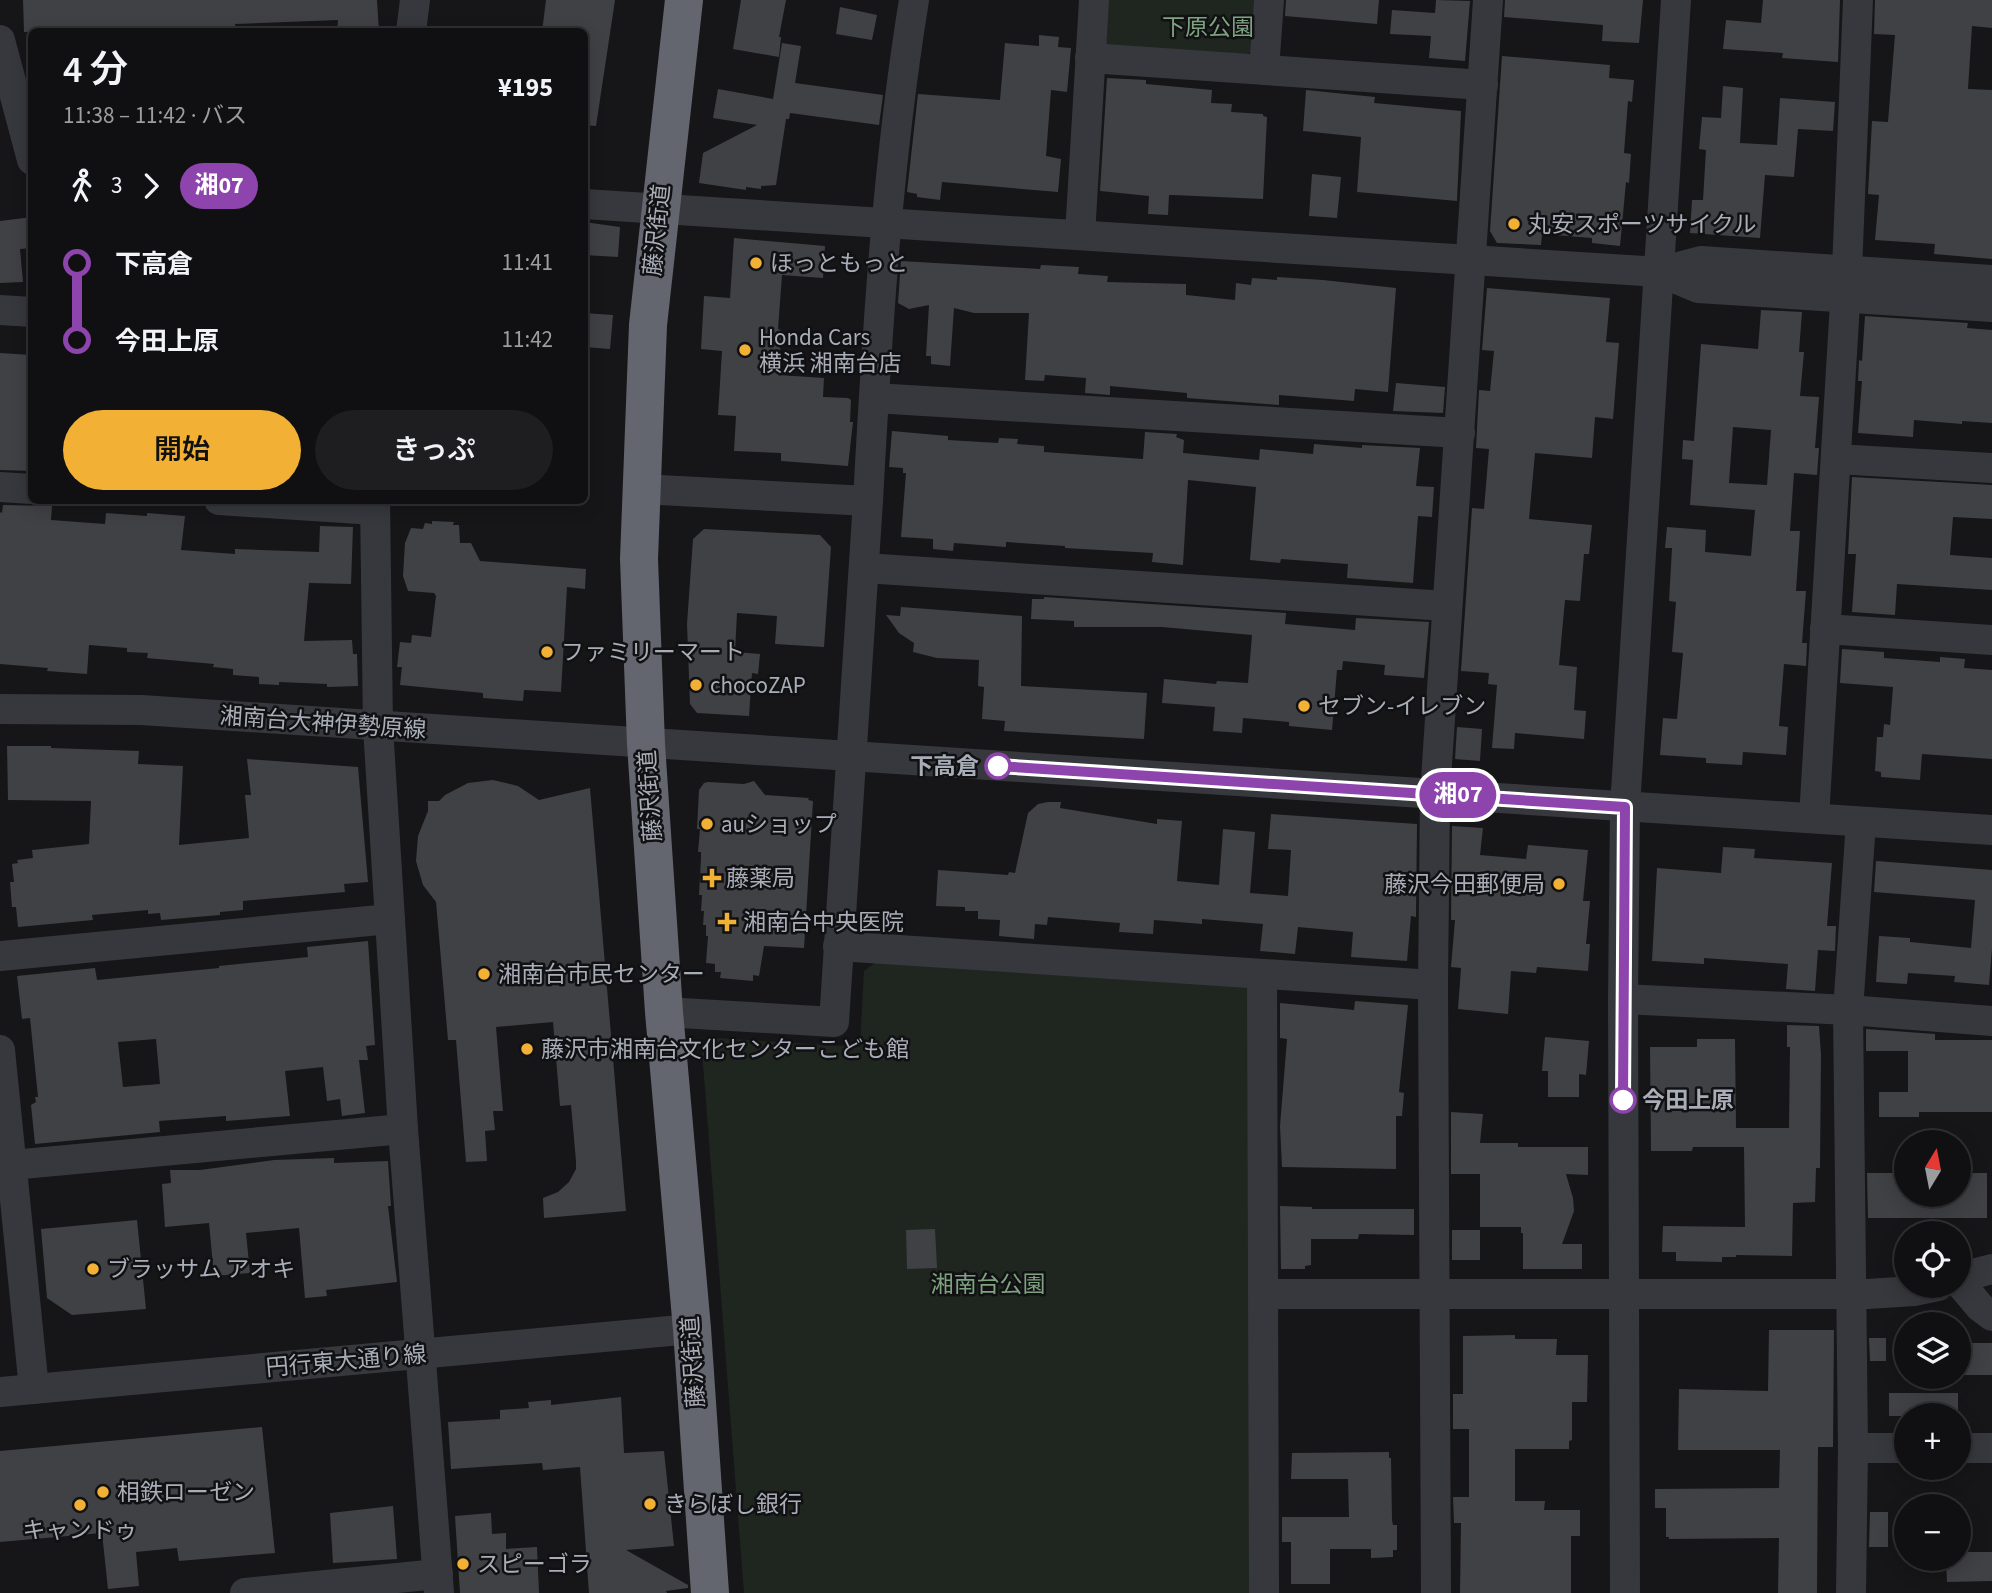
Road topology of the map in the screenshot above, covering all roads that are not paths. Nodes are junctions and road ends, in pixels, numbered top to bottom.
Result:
1 (415, 0) edge
2 (684, 0) edge
3 (914, 0) edge
4 (1094, 0) edge
5 (1269, 0) edge
6 (1488, 0) edge
7 (1676, 0) edge
8 (1858, 0) edge
9 (412, 28) edge
10 (0, 40) edge
11 (1090, 58) junction
12 (1264, 70) junction
13 (1483, 85) junction
14 (28, 142) edge
15 (588, 204) edge
16 (659, 209) junction
17 (886, 223) junction
18 (1080, 235) junction
19 (1472, 260) junction
20 (1660, 272) junction
21 (1992, 280) edge
22 (1847, 284) junction
23 (1992, 307) edge
24 (0, 310) edge
25 (28, 312) edge
26 (874, 398) junction
27 (1460, 433) junction
28 (1836, 459) junction
29 (1992, 468) edge
30 (0, 487) edge
31 (28, 489) edge
32 (641, 489) junction
33 (868, 501) junction
34 (344, 504) edge
35 (375, 505) edge
36 (864, 568) junction
37 (1447, 606) junction
38 (1825, 629) junction
39 (1992, 640) edge
40 (0, 709) edge
41 (378, 727) junction
42 (646, 744) junction
43 (852, 757) junction
44 (1435, 794) junction
45 (1625, 807) junction
46 (1814, 818) junction
47 (1861, 822) junction
48 (1992, 830) edge
49 (390, 919) junction
50 (838, 946) junction
51 (0, 956) edge
52 (1262, 974) junction
53 (1433, 985) junction
54 (1623, 999) junction
55 (1848, 1010) junction
56 (664, 1012) junction
57 (1992, 1021) edge
58 (0, 1050) edge
59 (403, 1129) junction
60 (5, 1165) edge
61 (1992, 1269) edge
62 (1971, 1276) edge
63 (1894, 1292) edge
64 (1263, 1294) junction
65 (1434, 1294) junction
66 (1624, 1294) junction
67 (1850, 1294) junction
68 (1971, 1297) edge
69 (1992, 1316) edge
70 (692, 1329) junction
71 (419, 1354) junction
72 (34, 1389) junction
73 (0, 1392) edge
74 (1853, 1448) junction
75 (1894, 1448) edge
76 (1971, 1448) edge
77 (1992, 1448) edge
78 (438, 1584) edge
79 (245, 1593) edge
80 (710, 1593) edge
81 (1264, 1593) edge
82 (1436, 1593) edge
83 (1625, 1593) edge
84 (1852, 1593) edge

1 - 9 street
2 - 16 highway, 藤沢街道
3 - 17 street
4 - 11 street
5 - 12 street
6 - 13 street
7 - 20 street
8 - 22 street
10 - 14 street
11 - 12 street
11 - 18 street
12 - 13 street
13 - 19 street
15 - 16 street
16 - 17 street
16 - 32 highway, 藤沢街道
17 - 18 street
17 - 26 street
18 - 19 street
19 - 20 street
19 - 27 street
20 - 22 street
20 - 45 street
21 - 22 street
22 - 23 street
22 - 28 street
24 - 25 street
26 - 27 street
26 - 33 street
27 - 37 street
28 - 29 street
28 - 38 street
30 - 31 street
32 - 33 street
32 - 42 highway, 藤沢街道
33 - 36 street
34 - 35 street
35 - 41 street
36 - 37 street
36 - 43 street
37 - 44 street
38 - 39 street
38 - 46 street
40 - 41 street, 湘南台大神伊勢原線
41 - 42 street, 湘南台大神伊勢原線
41 - 49 street
42 - 43 street, 湘南台大神伊勢原線
42 - 56 highway, 藤沢街道
43 - 44 street, 湘南台大神伊勢原線
43 - 50 street
44 - 45 street, 湘南台大神伊勢原線
44 - 53 street
45 - 46 street, 湘南台大神伊勢原線
45 - 54 street
46 - 47 street, 湘南台大神伊勢原線
47 - 48 street, 湘南台大神伊勢原線
47 - 55 street
49 - 51 street
49 - 59 street
50 - 52 street
50 - 56 street
52 - 53 street
52 - 64 street
53 - 65 street
54 - 55 street
54 - 66 street
55 - 57 street
55 - 67 street
56 - 70 highway, 藤沢街道
58 - 60 street
59 - 60 street
59 - 71 street
60 - 72 street
61 - 62 street
63 - 67 street
64 - 65 street
64 - 81 street
65 - 66 street
65 - 82 street
66 - 67 street
66 - 83 street
67 - 74 street
68 - 69 street
70 - 71 street, 円行東大通り線
70 - 80 highway, 藤沢街道
71 - 72 street, 円行東大通り線
71 - 78 street
72 - 73 street, 円行東大通り線
74 - 75 street
74 - 84 street
76 - 77 street
78 - 79 street

